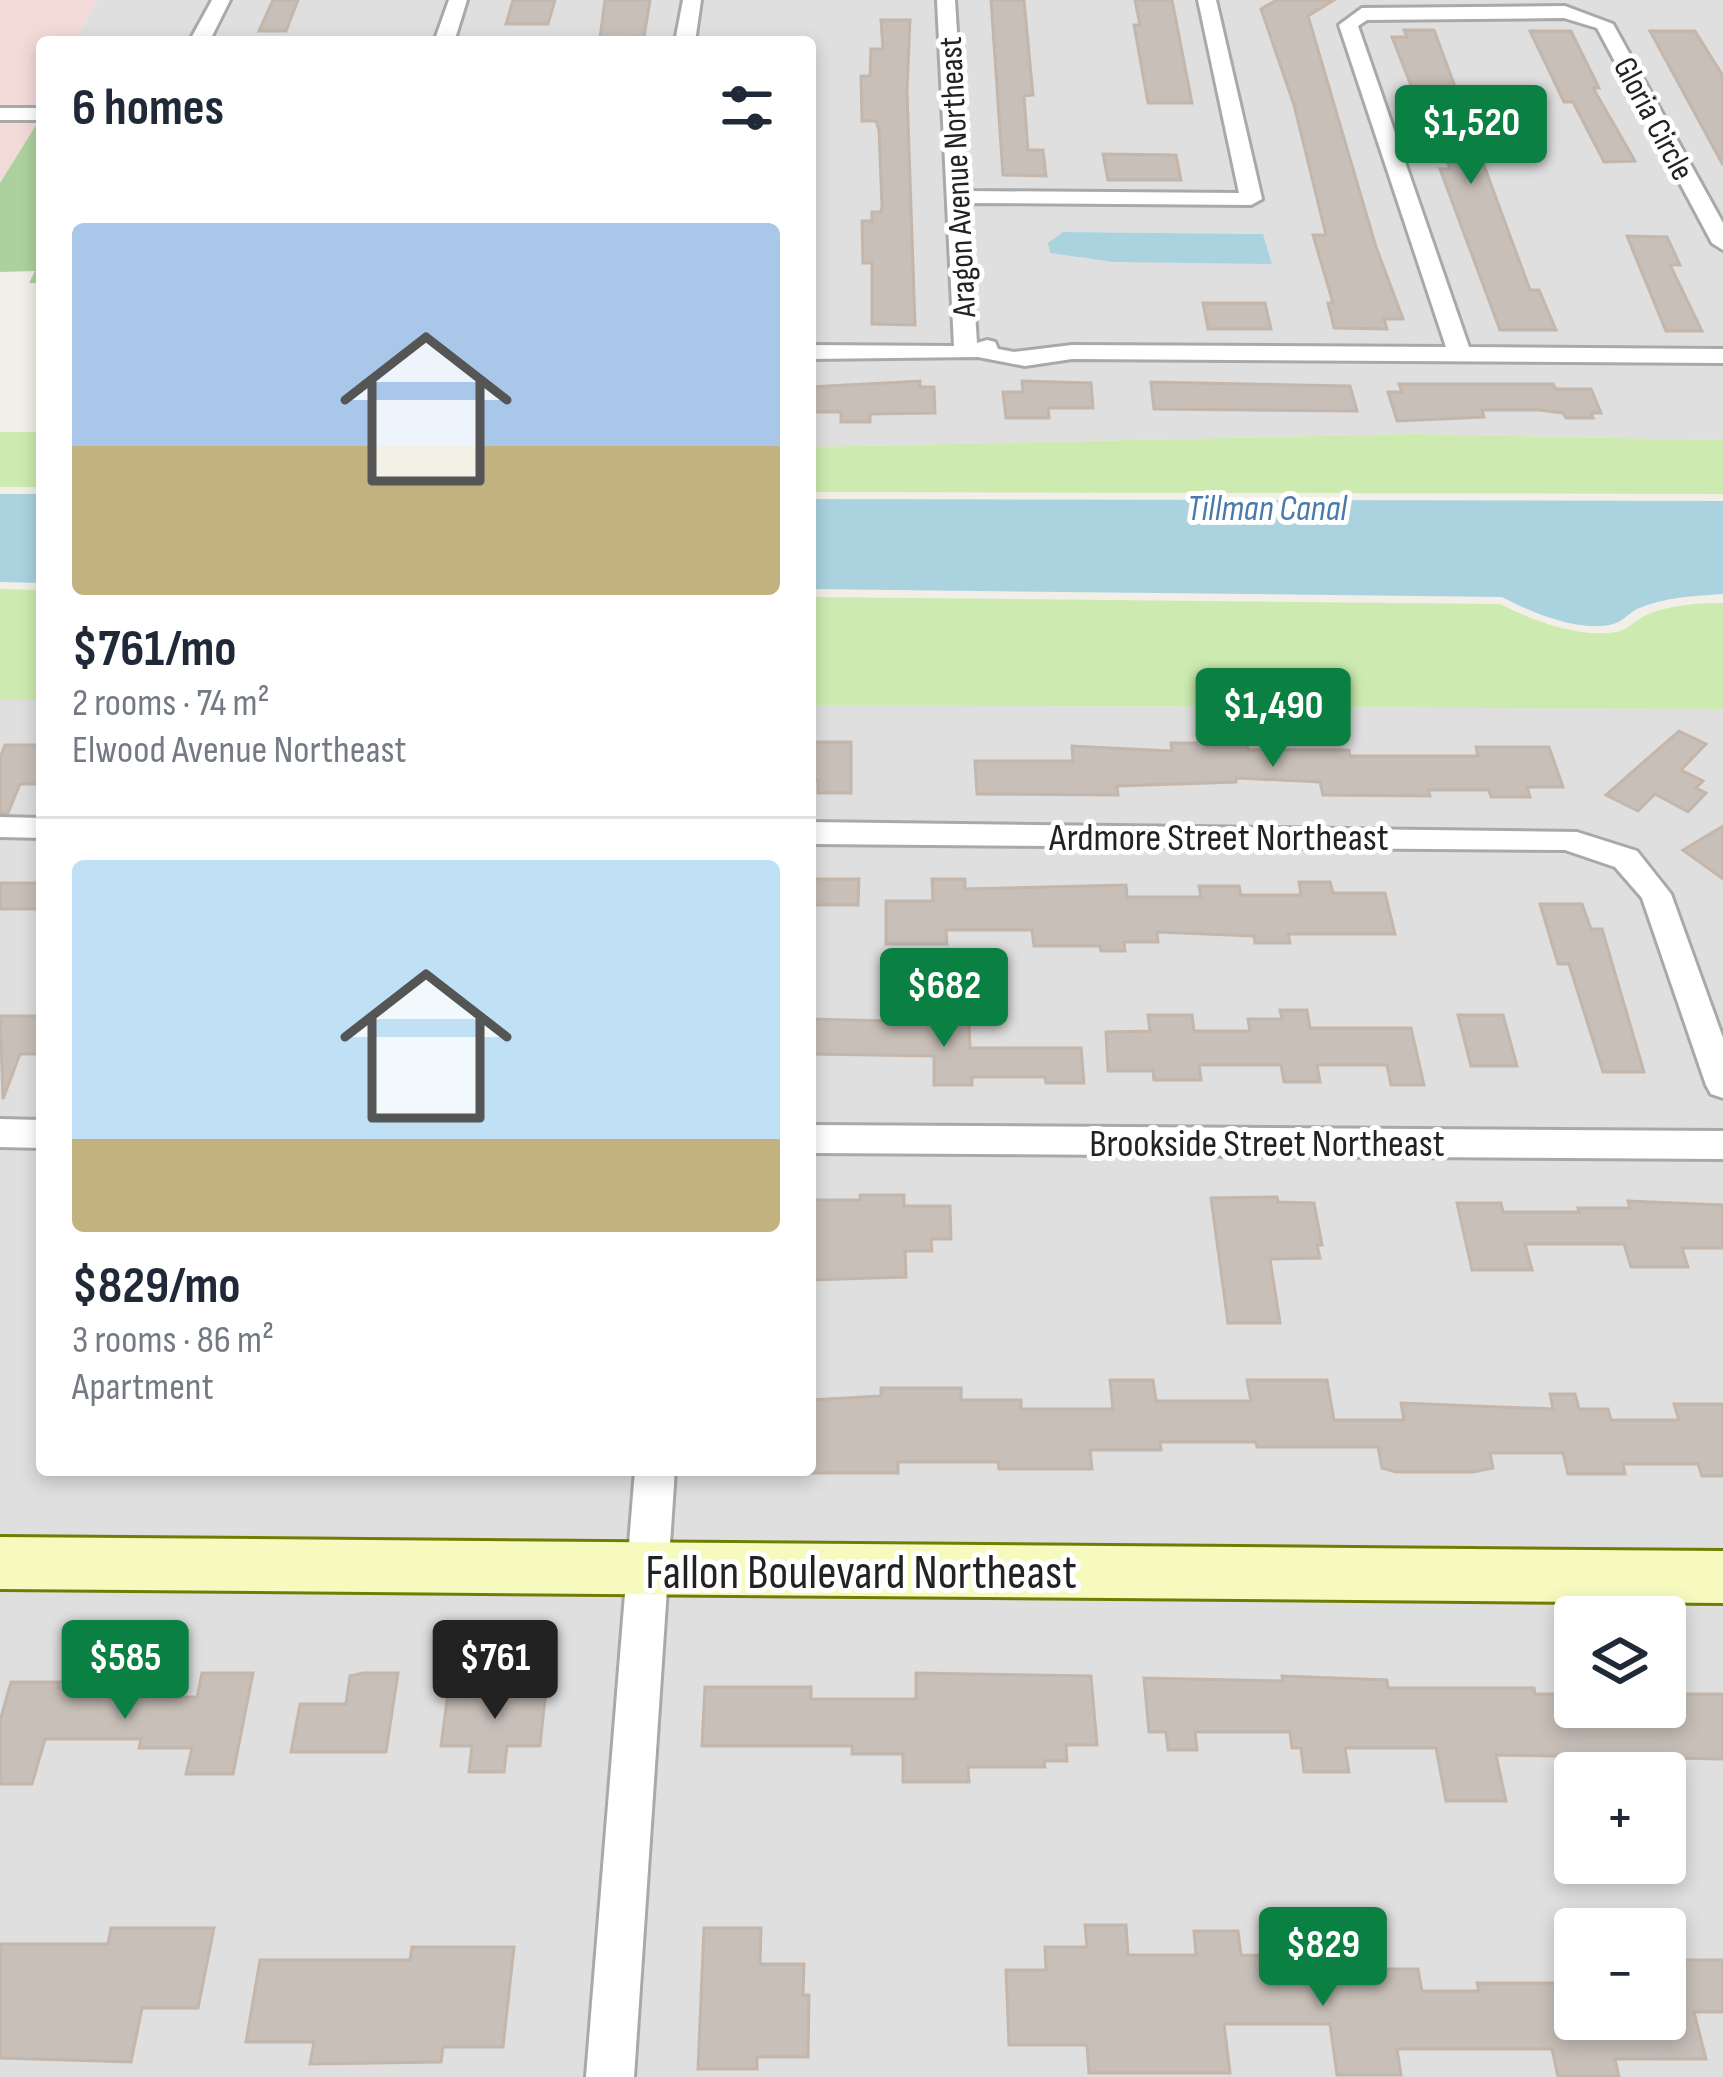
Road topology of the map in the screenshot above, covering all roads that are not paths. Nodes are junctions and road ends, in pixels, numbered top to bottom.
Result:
1 (221, 0) edge
2 (458, 0) edge
3 (692, 0) edge
4 (946, 0) edge
5 (1207, 0) edge
6 (202, 36) edge
7 (446, 36) edge
8 (686, 36) edge
9 (0, 114) edge
10 (36, 114) edge
11 (958, 197) junction
12 (1723, 243) edge
13 (816, 352) edge
14 (974, 352) junction
15 (1460, 355) junction
16 (1723, 356) edge
17 (0, 827) edge
18 (36, 828) edge
19 (816, 833) edge
20 (1723, 1084) edge
21 (0, 1133) edge
22 (36, 1133) edge
23 (816, 1139) edge
24 (1723, 1145) edge
25 (656, 1476) edge
26 (0, 1563) edge
27 (649, 1569) junction
28 (1723, 1577) edge
29 (610, 2077) edge

1 - 6 street
2 - 7 street
3 - 8 street
4 - 11 street, Aragon Avenue Northeast
5 - 11 street
9 - 10 street
11 - 14 street, Aragon Avenue Northeast
12 - 15 street, Gloria Circle
13 - 14 street
14 - 15 street
15 - 16 street
17 - 18 street
19 - 20 street, Ardmore Street Northeast
21 - 22 street
23 - 24 street, Brookside Street Northeast
25 - 27 street
26 - 27 street, Fallon Boulevard Northeast
27 - 28 street, Fallon Boulevard Northeast
27 - 29 street

